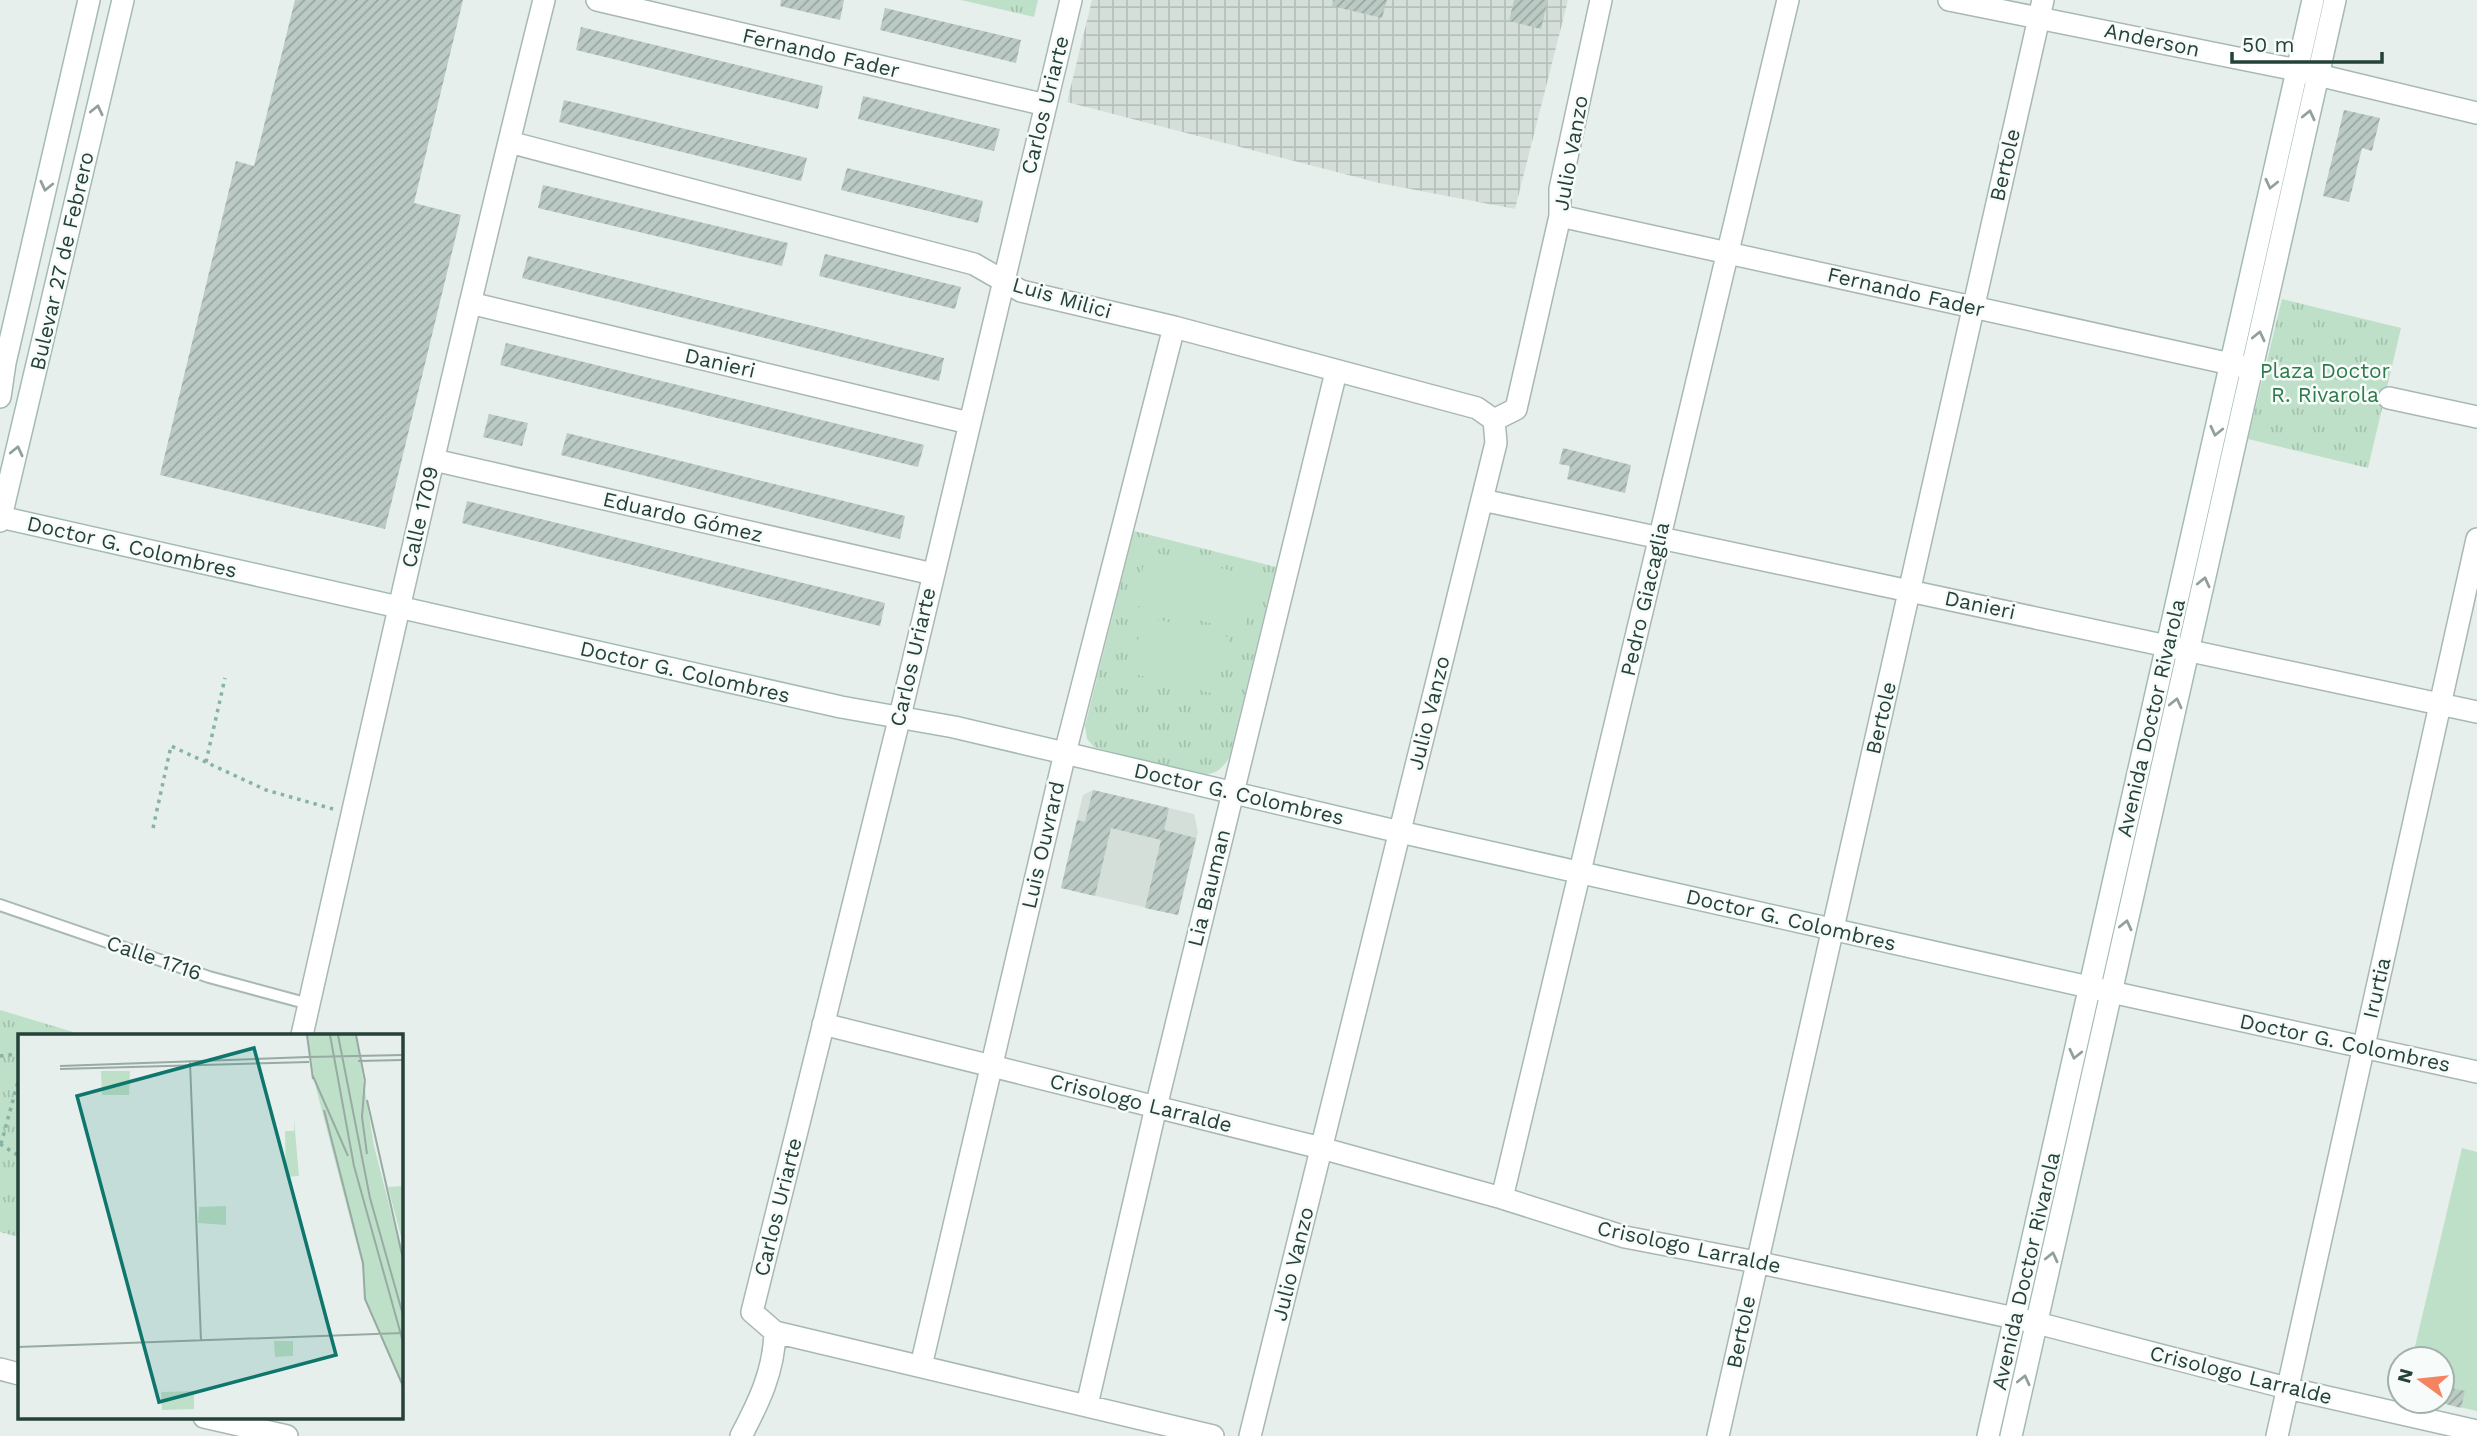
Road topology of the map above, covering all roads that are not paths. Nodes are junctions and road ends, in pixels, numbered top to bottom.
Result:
1 (89, 0) edge
2 (123, 0) edge
3 (544, 0) edge
4 (597, 0) edge
5 (1071, 0) edge
6 (1601, 0) edge
7 (1788, 0) edge
8 (1950, 0) edge
9 (2313, 0) edge
10 (2335, 0) edge
11 (2041, 8) edge
12 (2308, 72) junction
13 (1046, 105) junction
14 (2477, 113) edge
15 (509, 142) junction
16 (1560, 216) junction
17 (1728, 252) junction
18 (1002, 281) junction
19 (470, 303) junction
20 (1973, 307) junction
21 (1174, 327) junction
22 (2231, 364) junction
23 (2252, 369) junction
24 (1336, 372) junction
25 (0, 397) edge
26 (2389, 398) dead end
27 (2477, 417) edge
28 (1494, 420) junction
29 (969, 423) junction
30 (434, 460) junction
31 (1482, 500) junction
32 (0, 519) edge
33 (1660, 537) junction
34 (2477, 539) edge
35 (933, 573) junction
36 (1910, 590) junction
37 (399, 607) junction
38 (2167, 644) junction
39 (2189, 649) junction
40 (2440, 704) junction
41 (2477, 712) edge
42 (900, 716) junction
43 (1065, 753) junction
44 (1233, 793) junction
45 (1400, 832) junction
46 (1580, 873) junction
47 (0, 905) edge
48 (1833, 930) junction
49 (2090, 987) junction
50 (2111, 992) junction
51 (309, 1004) junction
52 (823, 1024) junction
53 (302, 1034) edge
54 (2364, 1047) junction
55 (991, 1066) junction
56 (2477, 1072) edge
57 (1156, 1107) junction
58 (1321, 1149) junction
59 (1503, 1198) junction
60 (1756, 1262) junction
61 (2015, 1319) junction
62 (2037, 1323) junction
63 (775, 1332) junction
64 (921, 1366) junction
65 (0, 1369) edge
66 (18, 1374) edge
67 (2287, 1388) junction
68 (1087, 1405) junction
69 (212, 1418) edge
70 (2477, 1431) edge
71 (287, 1436) edge
72 (741, 1436) edge
73 (1213, 1436) edge
74 (1250, 1436) edge
75 (1718, 1436) edge
76 (1988, 1436) edge
77 (2011, 1436) edge
78 (2277, 1436) edge

1 -> 25 street, Bulevar 27 de Febrero
32 -> 2 street, Bulevar 27 de Febrero
3 - 15 street, Calle 1709
4 - 13 street, Fernando Fader
5 - 13 street, Carlos Uriarte
6 - 16 street, Julio Vanzo
7 - 17 street, Pedro Giacaglia
8 - 11 street, Anderson
9 - 12 street, Avenida Doctor Rivarola
10 - 12 street, Avenida Doctor Rivarola
11 - 12 street, Anderson
11 - 20 street, Bertole
12 - 14 street, Anderson
12 -> 22 street, Avenida Doctor Rivarola
23 -> 12 street, Avenida Doctor Rivarola
13 - 18 street, Carlos Uriarte
15 - 18 street, Luis Milici
15 - 19 street, Calle 1709
16 - 17 street, Fernando Fader
16 - 28 street, Julio Vanzo
17 - 20 street, Fernando Fader
17 - 33 street, Pedro Giacaglia
18 - 21 street, Luis Milici
18 - 29 street, Carlos Uriarte
19 - 29 street, Danieri
19 - 30 street, Calle 1709
20 - 22 street, Fernando Fader
20 - 36 street, Bertole
21 - 24 street, Luis Milici
21 - 43 street, Luis Ouvrard
22 - 23 street, Fernando Fader
22 -> 38 street, Avenida Doctor Rivarola
39 -> 23 street, Avenida Doctor Rivarola
24 - 28 street, Luis Milici
24 - 44 street, Lia Bauman
26 - 27 street
28 - 31 street, Julio Vanzo
29 - 35 street, Carlos Uriarte
30 - 35 street, Eduardo Gómez
30 - 37 street, Calle 1709
31 - 33 street, Danieri
31 - 45 street, Julio Vanzo
32 - 37 street, Doctor G. Colombres
33 - 36 street, Danieri
33 - 46 street, Pedro Giacaglia
34 - 40 street, Irurtia
35 - 42 street, Carlos Uriarte
36 - 38 street, Danieri
36 - 48 street, Bertole
37 - 42 street, Doctor G. Colombres
37 - 51 street, Calle 1709
38 - 39 street, Danieri
38 - 49 street, Avenida Doctor Rivarola
39 - 40 street, Danieri
50 -> 39 street, Avenida Doctor Rivarola
40 - 41 street, Danieri
40 - 54 street, Irurtia
42 - 43 street, Doctor G. Colombres
42 - 52 street, Carlos Uriarte
43 - 44 street, Doctor G. Colombres
43 - 55 street, Luis Ouvrard
44 - 45 street, Doctor G. Colombres
44 - 57 street, Lia Bauman
45 - 46 street, Doctor G. Colombres
45 - 58 street, Julio Vanzo
46 - 48 street, Doctor G. Colombres
46 - 59 street, Pedro Giacaglia
47 - 51 lane, Calle 1716
48 - 49 street, Doctor G. Colombres
48 - 60 street, Bertole
49 - 50 street, Doctor G. Colombres
49 -> 61 street, Avenida Doctor Rivarola
50 - 54 street, Doctor G. Colombres
62 -> 50 street, Avenida Doctor Rivarola
51 - 53 street, Calle 1709
52 - 55 street, Crisologo Larralde
52 - 63 street, Carlos Uriarte
54 - 56 street, Doctor G. Colombres
54 - 67 street, Irurtia
55 - 57 street, Crisologo Larralde
55 - 64 street, Luis Ouvrard
57 - 58 street, Crisologo Larralde
57 - 68 street, Lia Bauman
58 - 59 street, Crisologo Larralde
58 - 74 street, Julio Vanzo
59 - 60 street, Crisologo Larralde
60 - 61 street, Crisologo Larralde
60 - 75 street, Bertole
61 - 62 street, Crisologo Larralde
61 - 76 street, Avenida Doctor Rivarola
62 - 67 street, Crisologo Larralde
77 -> 62 street, Avenida Doctor Rivarola
63 - 64 street
63 - 72 street
64 - 68 street
65 - 66 street
67 - 70 street, Crisologo Larralde
67 - 78 street, Irurtia
68 - 73 street
69 - 71 street

